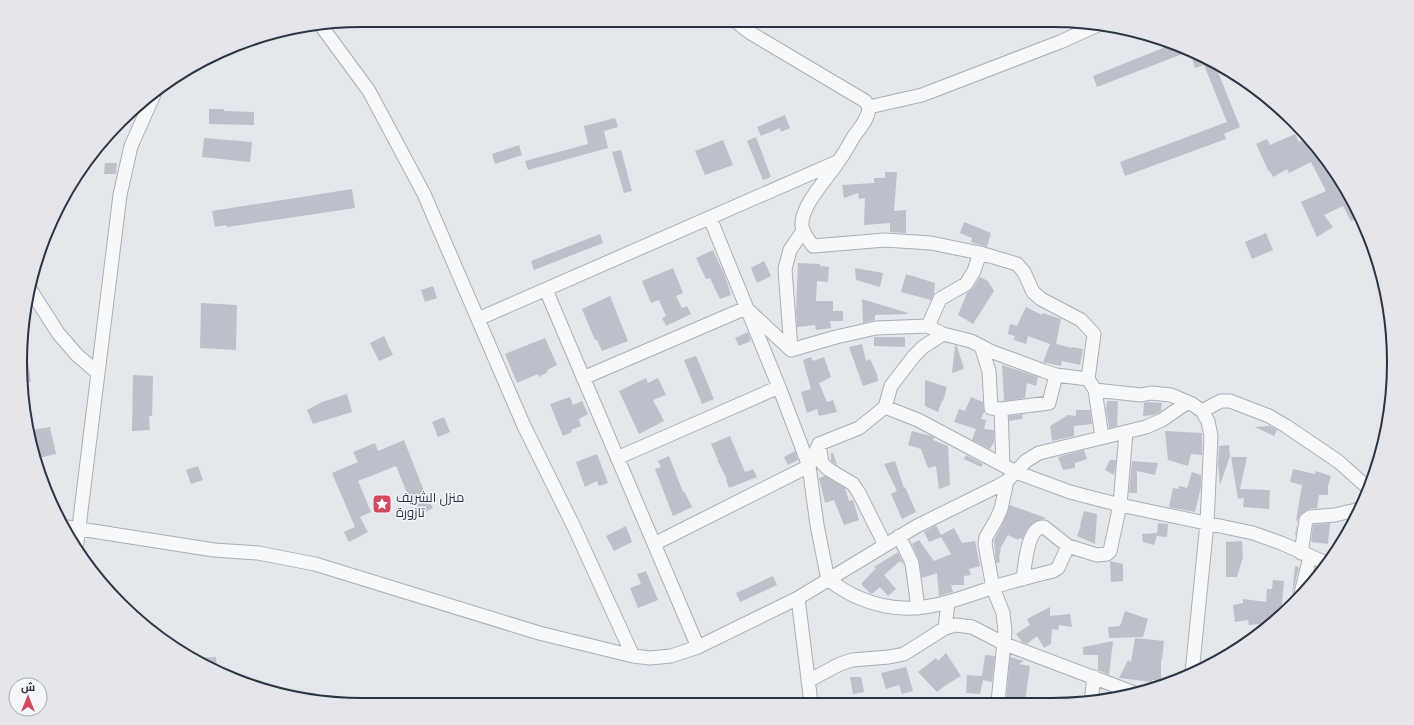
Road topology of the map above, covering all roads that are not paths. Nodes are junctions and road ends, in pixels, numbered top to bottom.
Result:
1 (743, 27) edge
2 (1088, 29) edge
3 (324, 30) edge
4 (151, 102) edge
5 (869, 107) junction
6 (838, 162) junction
7 (710, 218) junction
8 (803, 231) junction
9 (980, 253) junction
10 (546, 290) junction
11 (34, 295) edge
12 (746, 308) junction
13 (478, 320) junction
14 (928, 326) junction
15 (943, 334) junction
16 (980, 346) junction
17 (791, 350) junction
18 (98, 373) junction
19 (1056, 375) junction
20 (583, 378) junction
21 (1088, 379) junction
22 (779, 387) junction
23 (1095, 390) junction
24 (1188, 402) junction
25 (885, 407) junction
26 (1001, 409) junction
27 (1202, 411) junction
28 (1126, 432) junction
29 (1102, 437) junction
30 (819, 444) junction
31 (617, 458) junction
32 (1003, 465) junction
33 (809, 466) junction
34 (1012, 477) junction
35 (1364, 484) edge
36 (1120, 505) junction
37 (1352, 511) edge
38 (1208, 523) junction
39 (73, 528) edge
40 (899, 536) junction
41 (654, 544) junction
42 (885, 546) junction
43 (1068, 546) junction
44 (1305, 555) junction
45 (1321, 562) edge
46 (1024, 578) junction
47 (828, 580) junction
48 (1301, 587) edge
49 (993, 588) junction
50 (798, 598) junction
51 (948, 603) junction
52 (918, 608) junction
53 (945, 628) junction
54 (1005, 644) junction
55 (698, 647) junction
56 (633, 656) junction
57 (1193, 666) edge
58 (1094, 677) junction
59 (808, 681) junction
60 (1126, 690) edge
61 (1092, 695) edge
62 (810, 698) edge
63 (998, 698) edge

1 - 5 street
2 - 5 street
3 - 13 street
4 - 18 street
5 - 6 street
6 - 7 street
6 - 8 street
7 - 10 street
7 - 12 street
8 - 9 street
8 - 17 street
9 - 14 street
9 - 21 street
10 - 13 street
10 - 20 street
11 - 18 street
12 - 17 street
12 - 20 street
12 - 22 street
13 - 56 street
14 - 15 street
14 - 17 street
15 - 16 street
15 - 25 street
16 - 19 street
16 - 26 street
18 - 39 street
19 - 21 street
19 - 26 street
20 - 31 street
21 - 23 street
22 - 31 street
22 - 33 street
23 - 24 street
23 - 29 street
24 - 27 street
24 - 28 street
25 - 30 street
25 - 32 street
26 - 32 street
27 - 35 street
27 - 38 street
28 - 29 street
28 - 36 street
29 - 34 street
30 - 33 street
30 - 42 street
31 - 41 street
32 - 34 street
33 - 41 street
33 - 47 street
34 - 36 street
34 - 40 street
34 - 49 street
36 - 38 street
36 - 43 street
37 - 44 street
38 - 44 street
38 - 57 street
39 - 56 street
40 - 42 street
40 - 52 street
41 - 55 street
42 - 47 street
43 - 46 street
43 - 46 street
44 - 45 street
44 - 48 street
46 - 49 street
47 - 50 street
47 - 52 street
49 - 51 street
49 - 54 street
50 - 55 street
50 - 59 street
51 - 52 street
51 - 53 street
53 - 54 street
53 - 59 street
54 - 58 street
54 - 63 street
55 - 56 street
58 - 60 street
58 - 61 street
59 - 62 street

